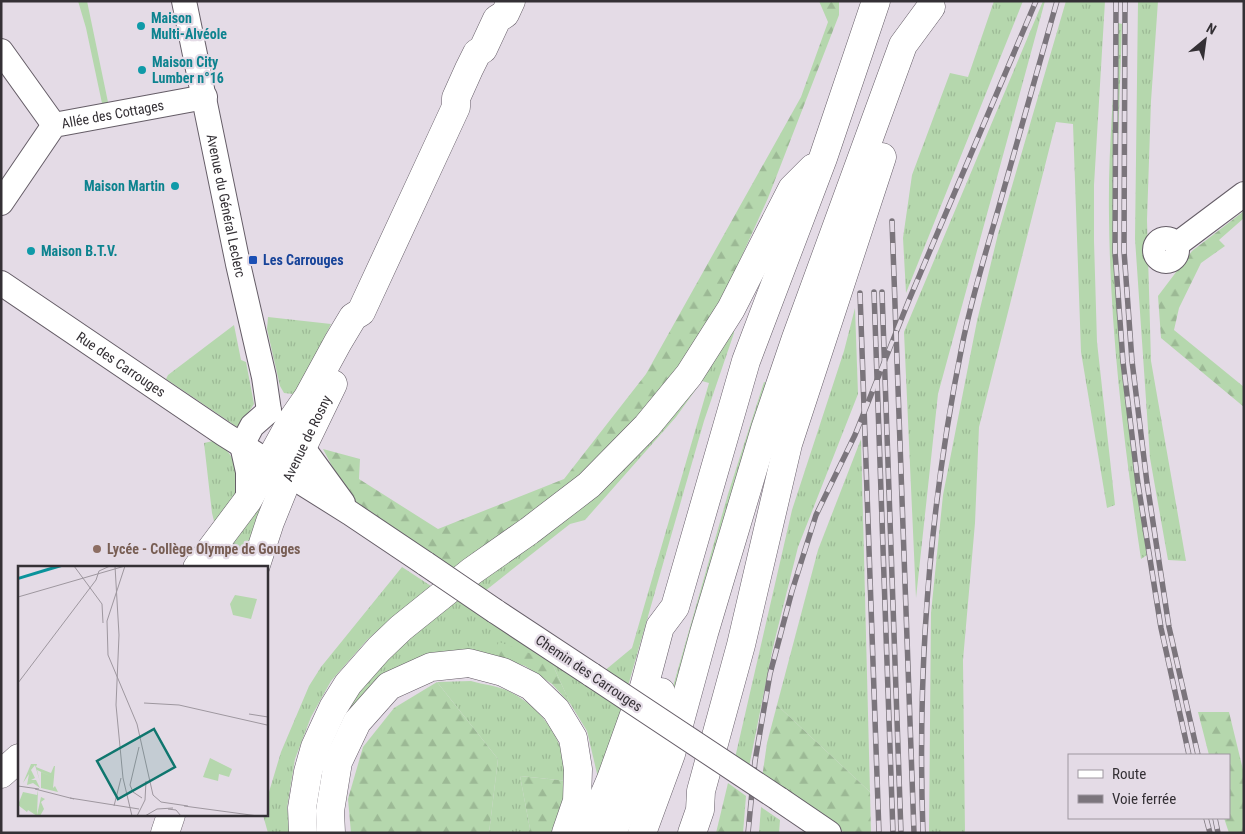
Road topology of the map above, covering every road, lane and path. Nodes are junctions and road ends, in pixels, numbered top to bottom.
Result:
1 (184, 1) edge
2 (876, 1) edge
3 (932, 4) edge
4 (502, 7) edge
5 (1, 51) edge
6 (205, 97) junction
7 (54, 125) junction
8 (823, 158) junction
9 (1244, 194) edge
10 (1, 203) edge
11 (1176, 245) dead end
12 (1, 284) edge
13 (287, 443) junction
14 (242, 445) junction
15 (248, 500) junction
16 (203, 560) edge
17 (238, 566) edge
18 (249, 566) edge
19 (256, 566) edge
20 (675, 607) junction
21 (18, 759) edge
22 (1, 774) edge
23 (701, 791) junction
24 (171, 816) edge
25 (165, 833) edge
26 (303, 833) edge
27 (331, 833) edge
28 (566, 833) edge
29 (588, 833) edge
30 (612, 833) edge
31 (642, 833) edge
32 (680, 833) edge
33 (692, 833) edge
34 (829, 833) edge

1 - 6 street, Avenue du Général Leclerc
2 - 8 main road
3 - 23 main road
3 - 31 main road
4 - 13 main road, Avenue de Rosny
5 - 7 street
6 - 7 street, Allée des Cottages
6 - 13 street, Avenue du Général Leclerc
7 - 10 street, Allée des Cottages
8 - 20 main road
8 - 26 main road
9 - 11 street
12 - 14 street, Rue des Carrouges
13 - 14 street, Rue des Carrouges
13 - 14 street
13 - 15 main road
13 - 18 street, Avenue de Rosny
13 - 19 main road, Avenue de Rosny
13 - 34 street, Chemin des Carrouges, bridge
14 - 15 street
15 - 16 main road
16 - 17 main road
20 - 29 main road
20 - 30 main road
21 - 22 main road
23 - 32 main road
23 - 33 main road
24 - 25 main road
27 - 28 main road

